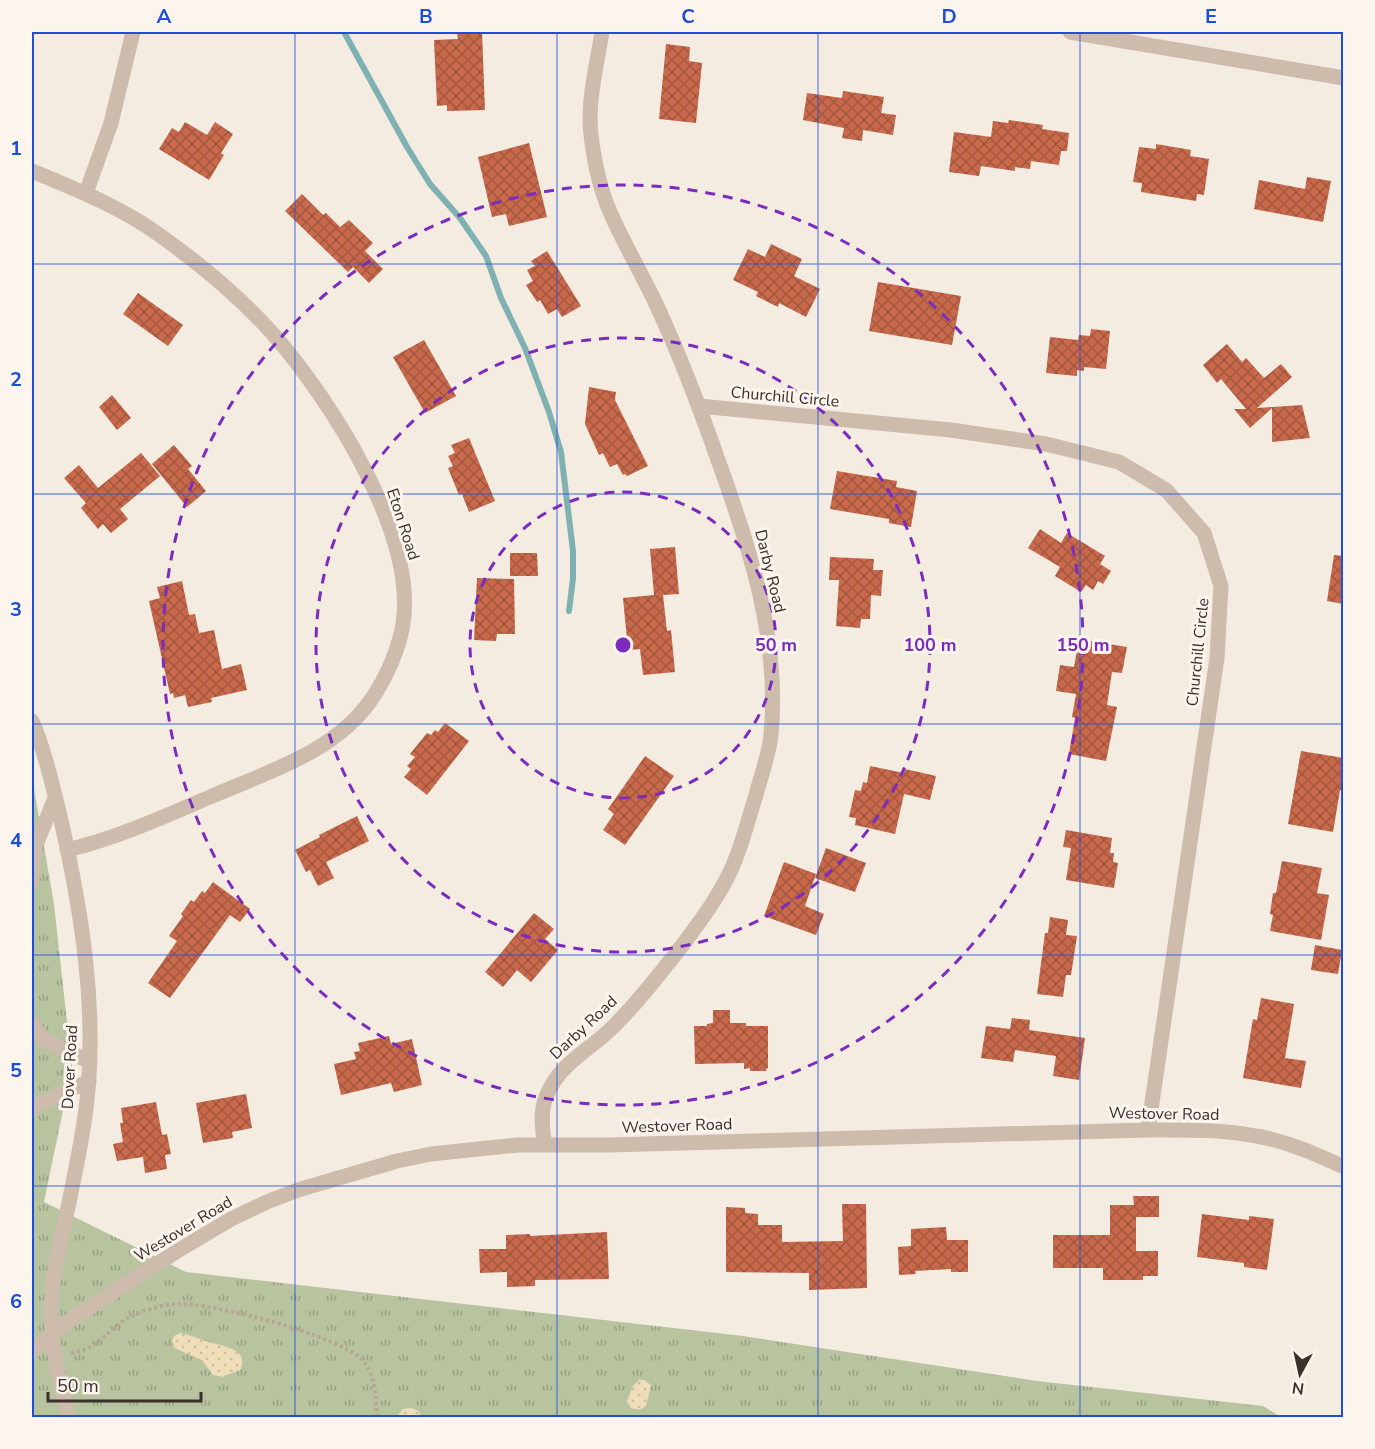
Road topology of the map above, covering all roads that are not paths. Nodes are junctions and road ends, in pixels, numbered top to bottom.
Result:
1 (132, 32) edge
2 (603, 32) edge
3 (1070, 32) edge
4 (1344, 78) edge
5 (32, 171) edge
6 (86, 193) junction
7 (699, 406) junction
8 (32, 721) edge
9 (55, 798) junction
10 (68, 850) junction
11 (32, 881) edge
12 (32, 1024) edge
13 (90, 1062) junction
14 (89, 1081) junction
15 (32, 1110) edge
16 (1148, 1130) junction
17 (545, 1145) junction
18 (1344, 1167) edge
19 (52, 1334) junction
20 (32, 1350) edge
21 (68, 1418) edge

1 - 6 street
2 - 7 street, Darby Road
3 - 4 street
5 - 6 street, Eton Road
6 - 10 street, Eton Road
7 - 16 street, Churchill Circle
7 - 17 street, Darby Road
8 - 9 street, Dover Road
9 - 10 street, Dover Road
9 - 11 street
10 - 13 street, Dover Road
12 - 13 street
13 - 14 street, Dover Road
14 - 15 street
14 - 19 street, Dover Road
16 - 17 street, Westover Road
16 - 18 street, Westover Road
17 - 19 street, Westover Road
19 - 20 street, Westover Road
19 - 21 street, Dover Road

